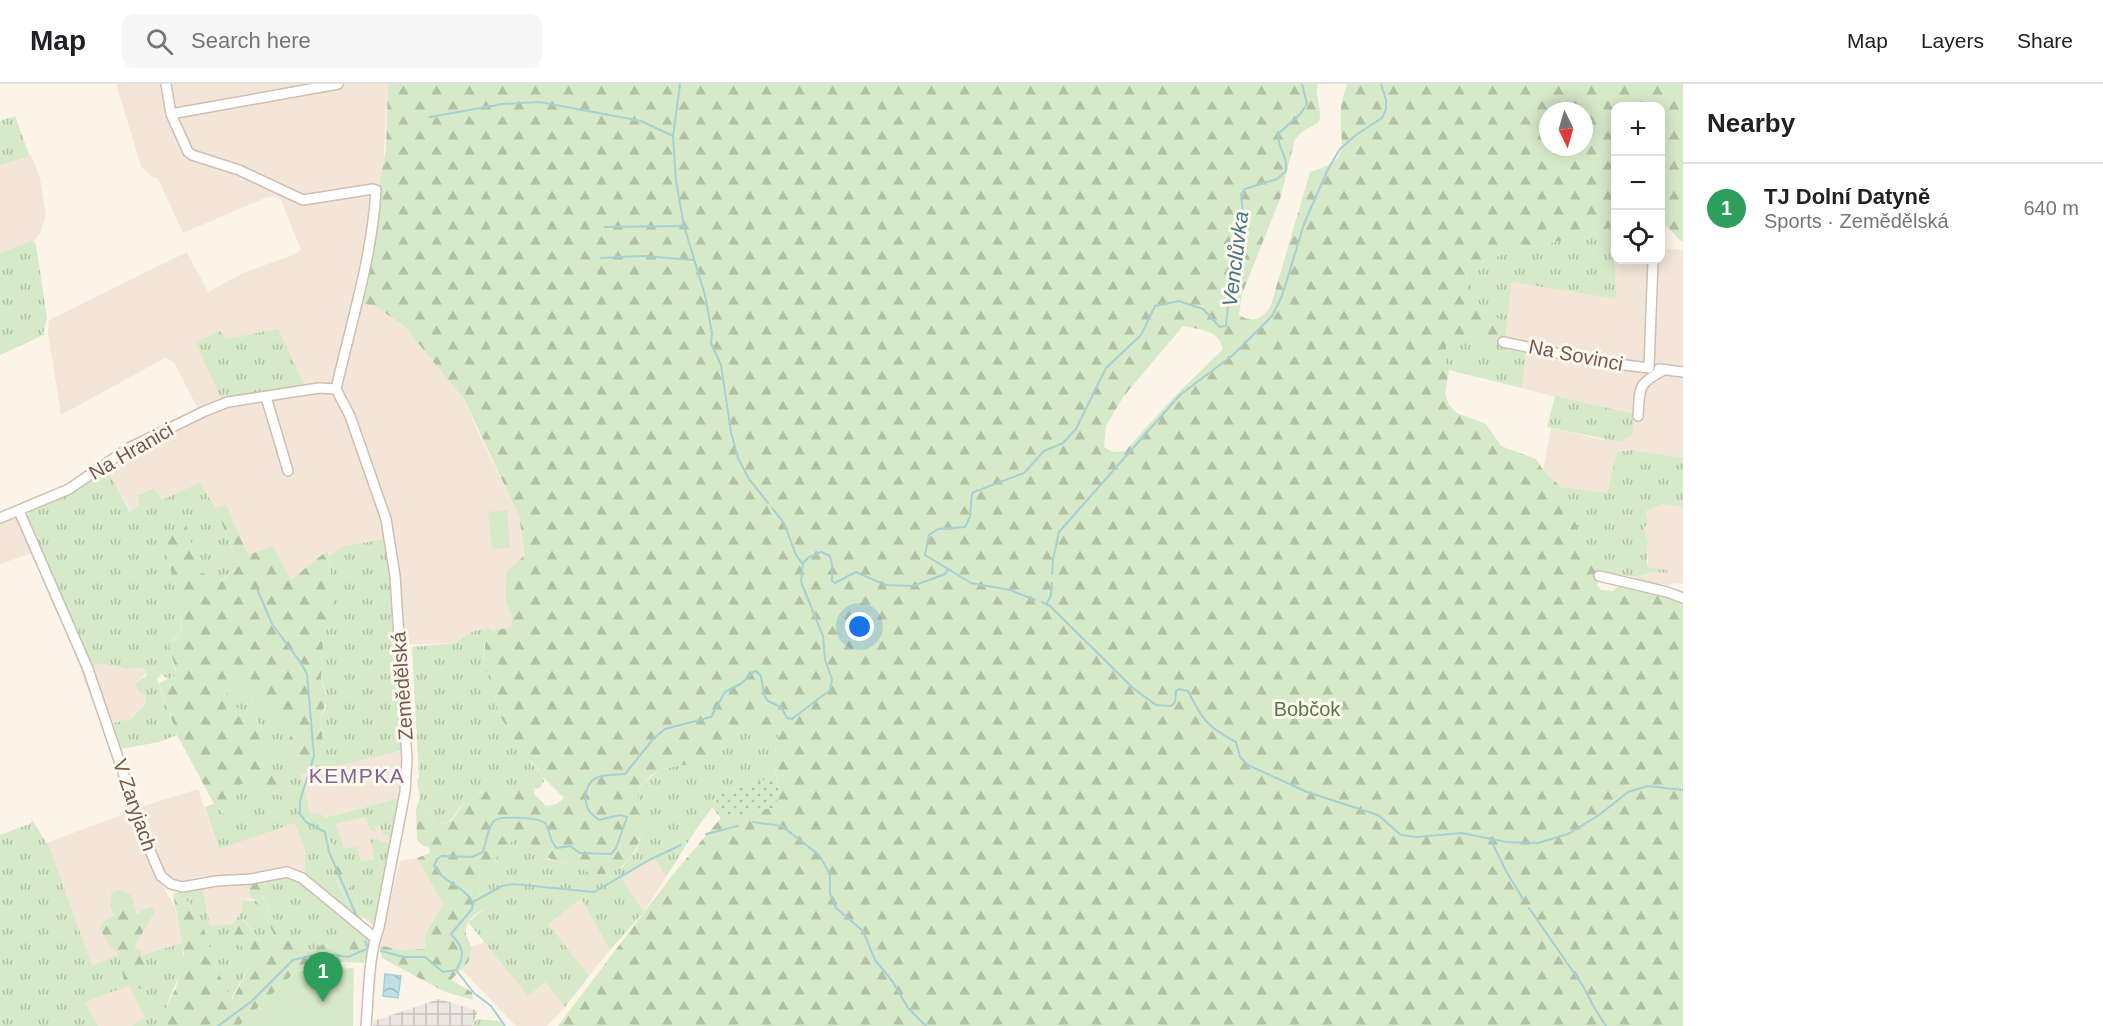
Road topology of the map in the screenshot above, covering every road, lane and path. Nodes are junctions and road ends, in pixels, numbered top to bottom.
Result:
1 (166, 84) edge
2 (338, 84) edge
3 (171, 114) junction
4 (1653, 264) edge
5 (1503, 342) dead end
6 (1649, 368) junction
7 (1664, 370) junction
8 (1683, 372) edge
9 (336, 389) junction
10 (266, 397) junction
11 (1638, 416) dead end
12 (288, 471) dead end
13 (19, 511) junction
14 (0, 518) edge
15 (1599, 576) dead end
16 (1683, 598) edge
17 (375, 938) junction
18 (366, 1026) edge

1 - 3 street
2 - 3 street
3 - 9 street
4 - 6 street, Na Sovinci
5 - 6 street, Na Sovinci
6 - 7 street, Na Sovinci
7 - 8 street, Na Sovinci
7 - 11 street, Na Sovinci
9 - 10 street, Na Hranici
9 - 17 street, Zemědělská
10 - 12 street
10 - 13 street, Na Hranici
13 - 14 street, Na Hranici
13 - 17 street, V Zaryjach
15 - 16 street
17 - 18 street, Zemědělská

